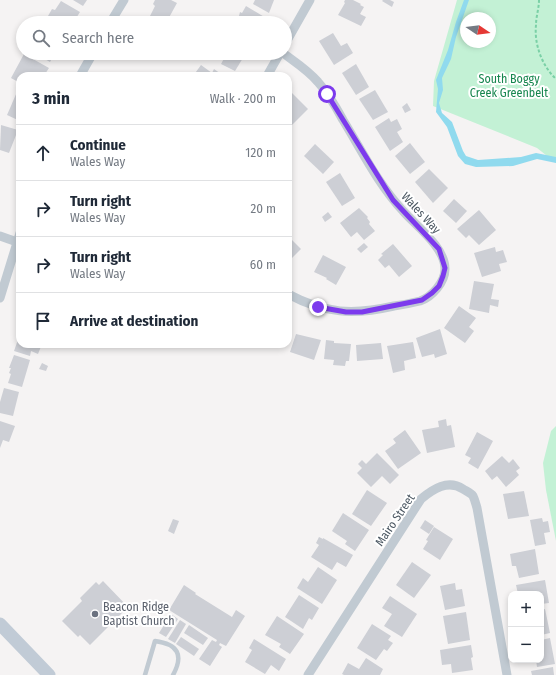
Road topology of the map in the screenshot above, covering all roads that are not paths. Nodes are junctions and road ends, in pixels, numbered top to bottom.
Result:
1 (124, 0) edge
2 (310, 0) edge
3 (114, 16) edge
4 (292, 32) edge
5 (89, 60) edge
6 (277, 60) edge
7 (292, 60) edge
8 (82, 72) edge
9 (270, 72) edge
10 (0, 236) edge
11 (16, 237) edge
12 (16, 247) edge
13 (292, 296) edge
14 (0, 298) edge
15 (0, 624) edge
16 (49, 675) edge
17 (145, 675) edge
18 (173, 675) edge
19 (308, 675) edge
20 (507, 675) edge

1 - 3 street
2 - 4 street
5 - 8 street
6 - 9 street
7 - 13 street, Wales Way
10 - 11 street
12 - 14 street
15 - 16 main road
17 - 18 lane
19 - 20 street, Mairo Street

